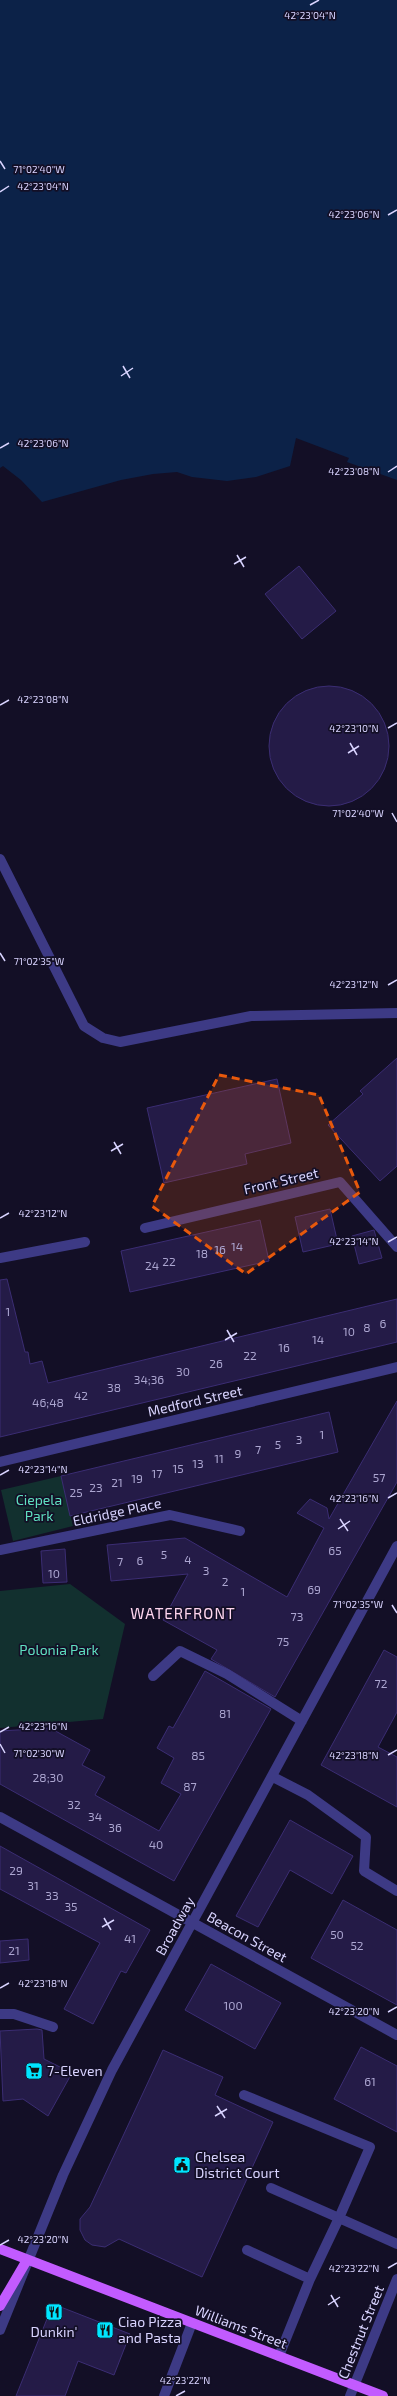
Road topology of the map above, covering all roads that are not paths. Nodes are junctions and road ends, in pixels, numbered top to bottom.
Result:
1 (0, 859) edge
2 (397, 1013) edge
3 (145, 1228) dead end
4 (85, 1242) dead end
5 (397, 1247) edge
6 (0, 1258) edge
7 (397, 1367) edge
8 (0, 1462) edge
9 (240, 1531) dead end
10 (397, 1546) edge
11 (0, 1550) edge
12 (153, 1676) dead end
13 (302, 1721) junction
14 (272, 1776) junction
15 (0, 1817) edge
16 (397, 1891) edge
17 (193, 1923) junction
18 (0, 2014) edge
19 (53, 2027) dead end
20 (397, 2035) edge
21 (244, 2095) dead end
22 (271, 2188) dead end
23 (339, 2218) junction
24 (397, 2244) edge
25 (0, 2249) edge
26 (247, 2250) dead end
27 (27, 2260) junction
28 (310, 2279) junction
29 (397, 2279) edge
30 (0, 2306) edge
31 (192, 2323) junction
32 (0, 2330) edge
33 (279, 2356) junction
34 (354, 2385) junction
35 (164, 2396) edge
36 (350, 2396) edge
37 (383, 2396) edge

1 - 2 street
3 - 5 street, Front Street
4 - 6 street
7 - 8 street, Medford Street
9 - 11 street, Eldridge Place
10 - 13 street, Broadway
12 - 13 street
13 - 14 street, Broadway
14 - 16 street
14 - 17 street, Broadway
15 - 17 street, Beacon Street
17 - 20 street, Beacon Street
17 - 27 street, Broadway
18 - 19 street
21 - 23 street
22 - 23 street
23 - 24 street
23 - 28 street
25 - 27 main road, Williams Street
26 - 28 street
27 - 30 main road
27 - 31 main road, Williams Street
27 - 32 street, Broadway
28 - 33 street
29 - 34 street, Chestnut Street
31 - 33 main road, Williams Street
31 - 35 street
33 - 34 main road, Williams Street
34 - 36 street, Chestnut Street
34 - 37 main road, Williams Street

